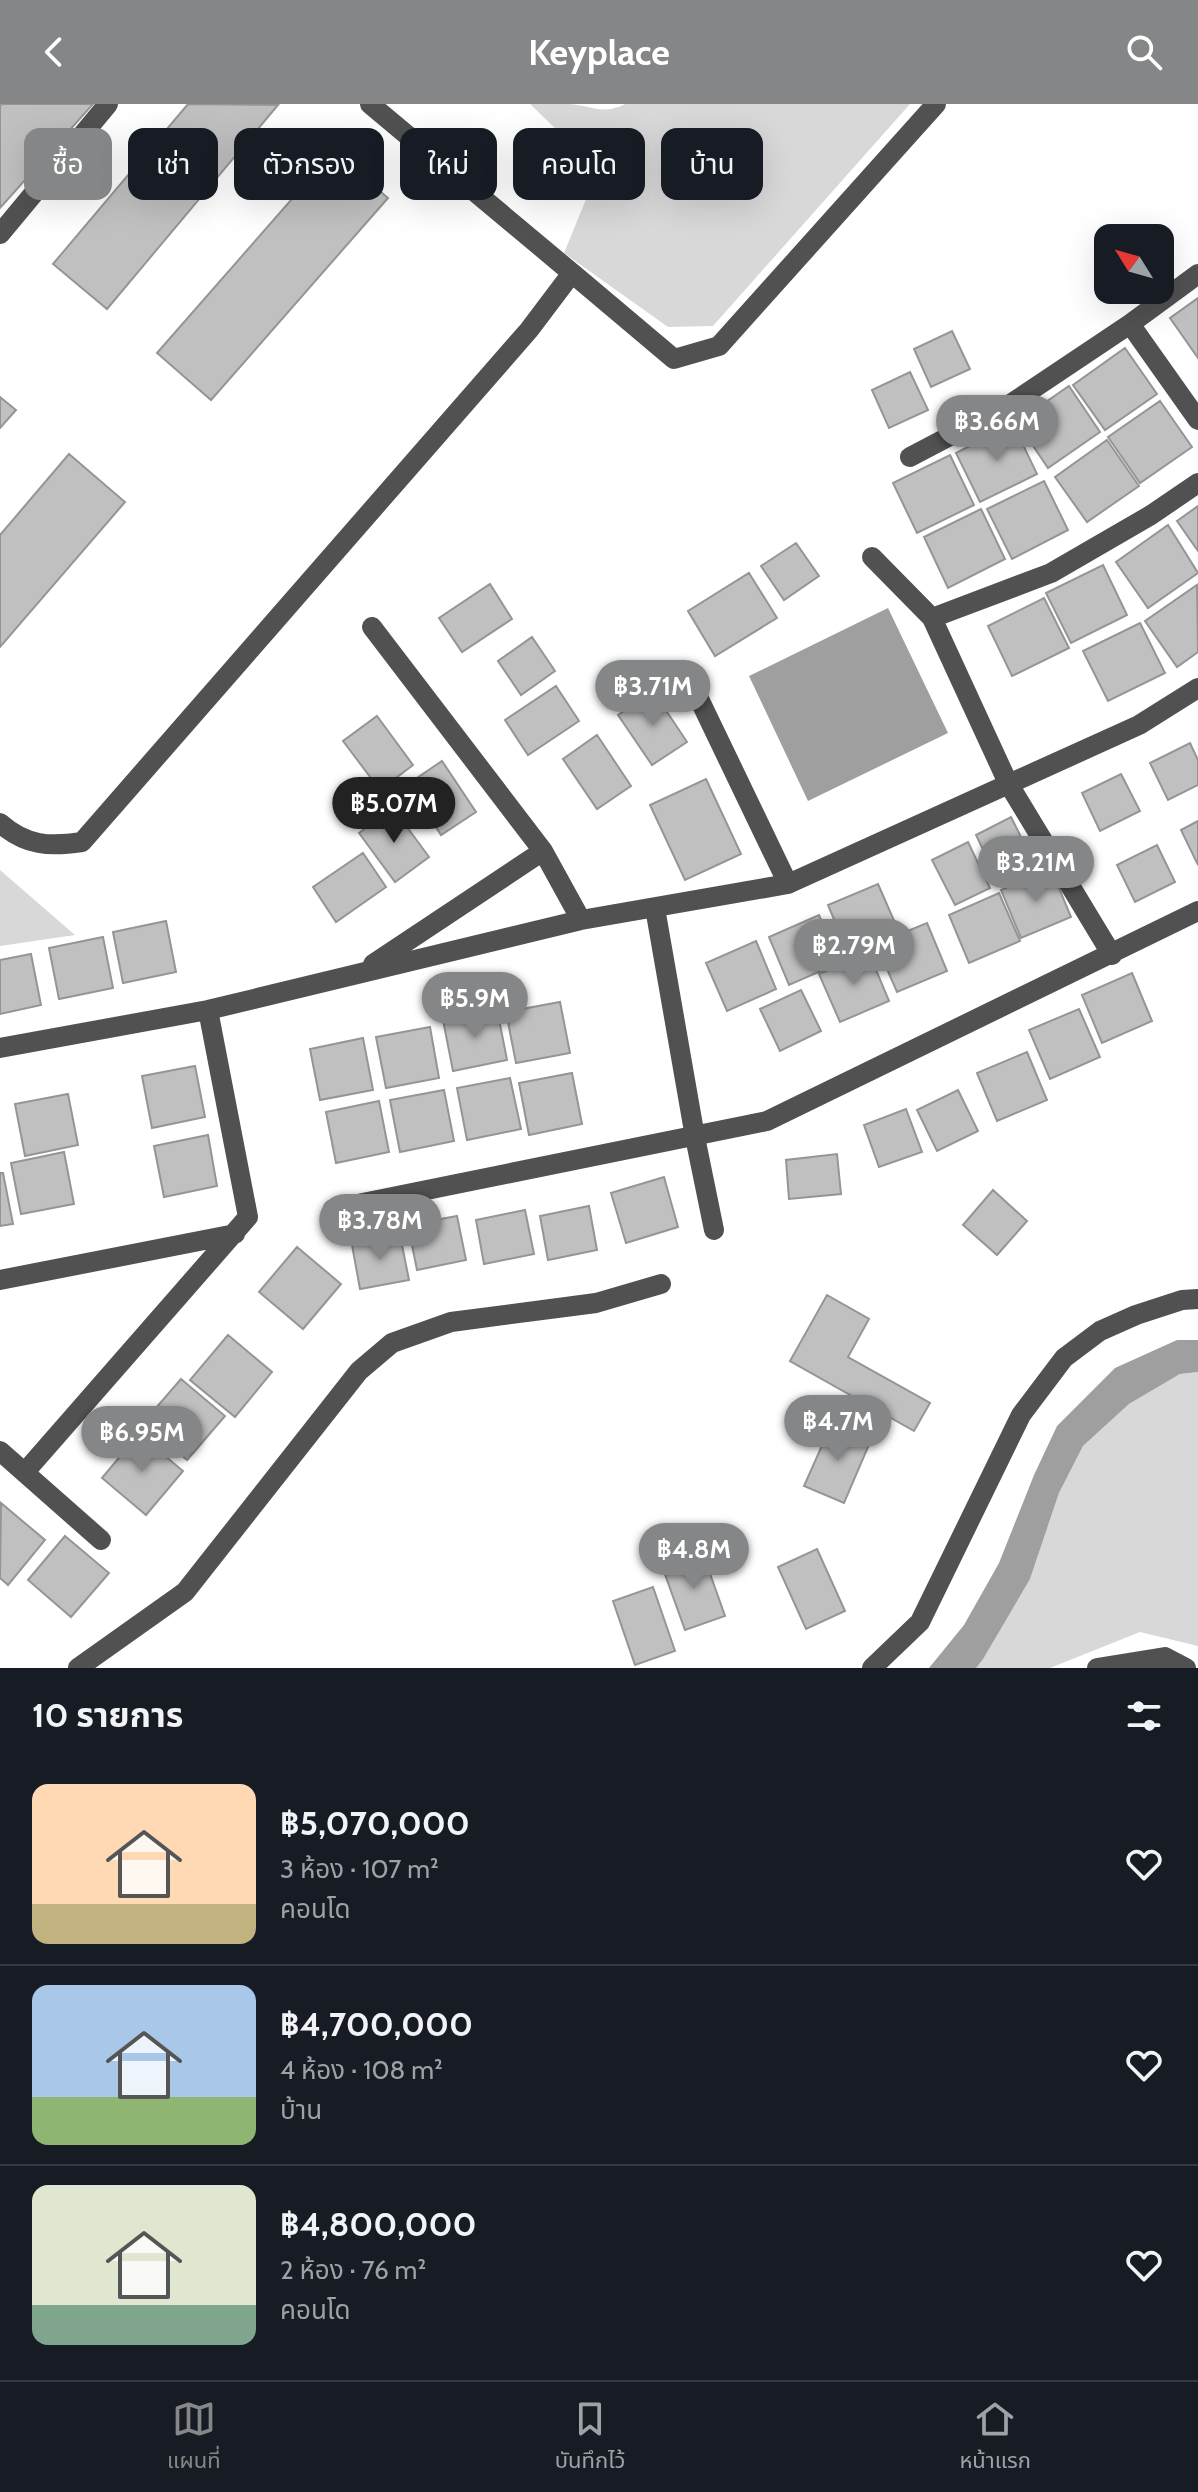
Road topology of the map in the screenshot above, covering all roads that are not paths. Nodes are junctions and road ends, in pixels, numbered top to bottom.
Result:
1 (108, 104) edge
2 (370, 104) edge
3 (936, 104) edge
4 (0, 234) edge
5 (572, 273) junction
6 (1198, 274) edge
7 (1130, 324) junction
8 (1198, 420) edge
9 (910, 457) dead end
10 (1198, 483) edge
11 (872, 557) dead end
12 (932, 618) junction
13 (372, 627) dead end
14 (689, 678) dead end
15 (1198, 688) edge
16 (1008, 783) junction
17 (0, 823) edge
18 (543, 851) junction
19 (788, 884) junction
20 (655, 908) junction
21 (1198, 911) edge
22 (581, 920) junction
23 (1112, 955) junction
24 (359, 973) junction
25 (208, 1010) junction
26 (0, 1048) edge
27 (695, 1137) junction
28 (333, 1209) dead end
29 (714, 1230) dead end
30 (235, 1234) junction
31 (0, 1280) edge
32 (661, 1284) dead end
33 (1198, 1299) edge
34 (0, 1451) edge
35 (25, 1472) junction
36 (101, 1540) dead end
37 (78, 1668) edge
38 (872, 1668) edge
39 (1097, 1668) edge
40 (1186, 1668) edge

1 - 4 street
2 - 5 street
3 - 5 street
5 - 17 street
6 - 7 street
7 - 8 street
7 - 9 street
10 - 12 street
11 - 12 street
12 - 16 street
13 - 18 street
14 - 19 street
15 - 16 street
16 - 19 street
16 - 23 street
18 - 22 street
18 - 24 street
19 - 20 street
20 - 22 street
20 - 27 street
21 - 23 street
22 - 24 street
23 - 27 street
24 - 25 street
25 - 26 street
25 - 30 street
27 - 28 street
27 - 29 street
30 - 31 street
30 - 35 street
32 - 37 street
33 - 38 street
34 - 35 street
35 - 36 street
39 - 40 street

